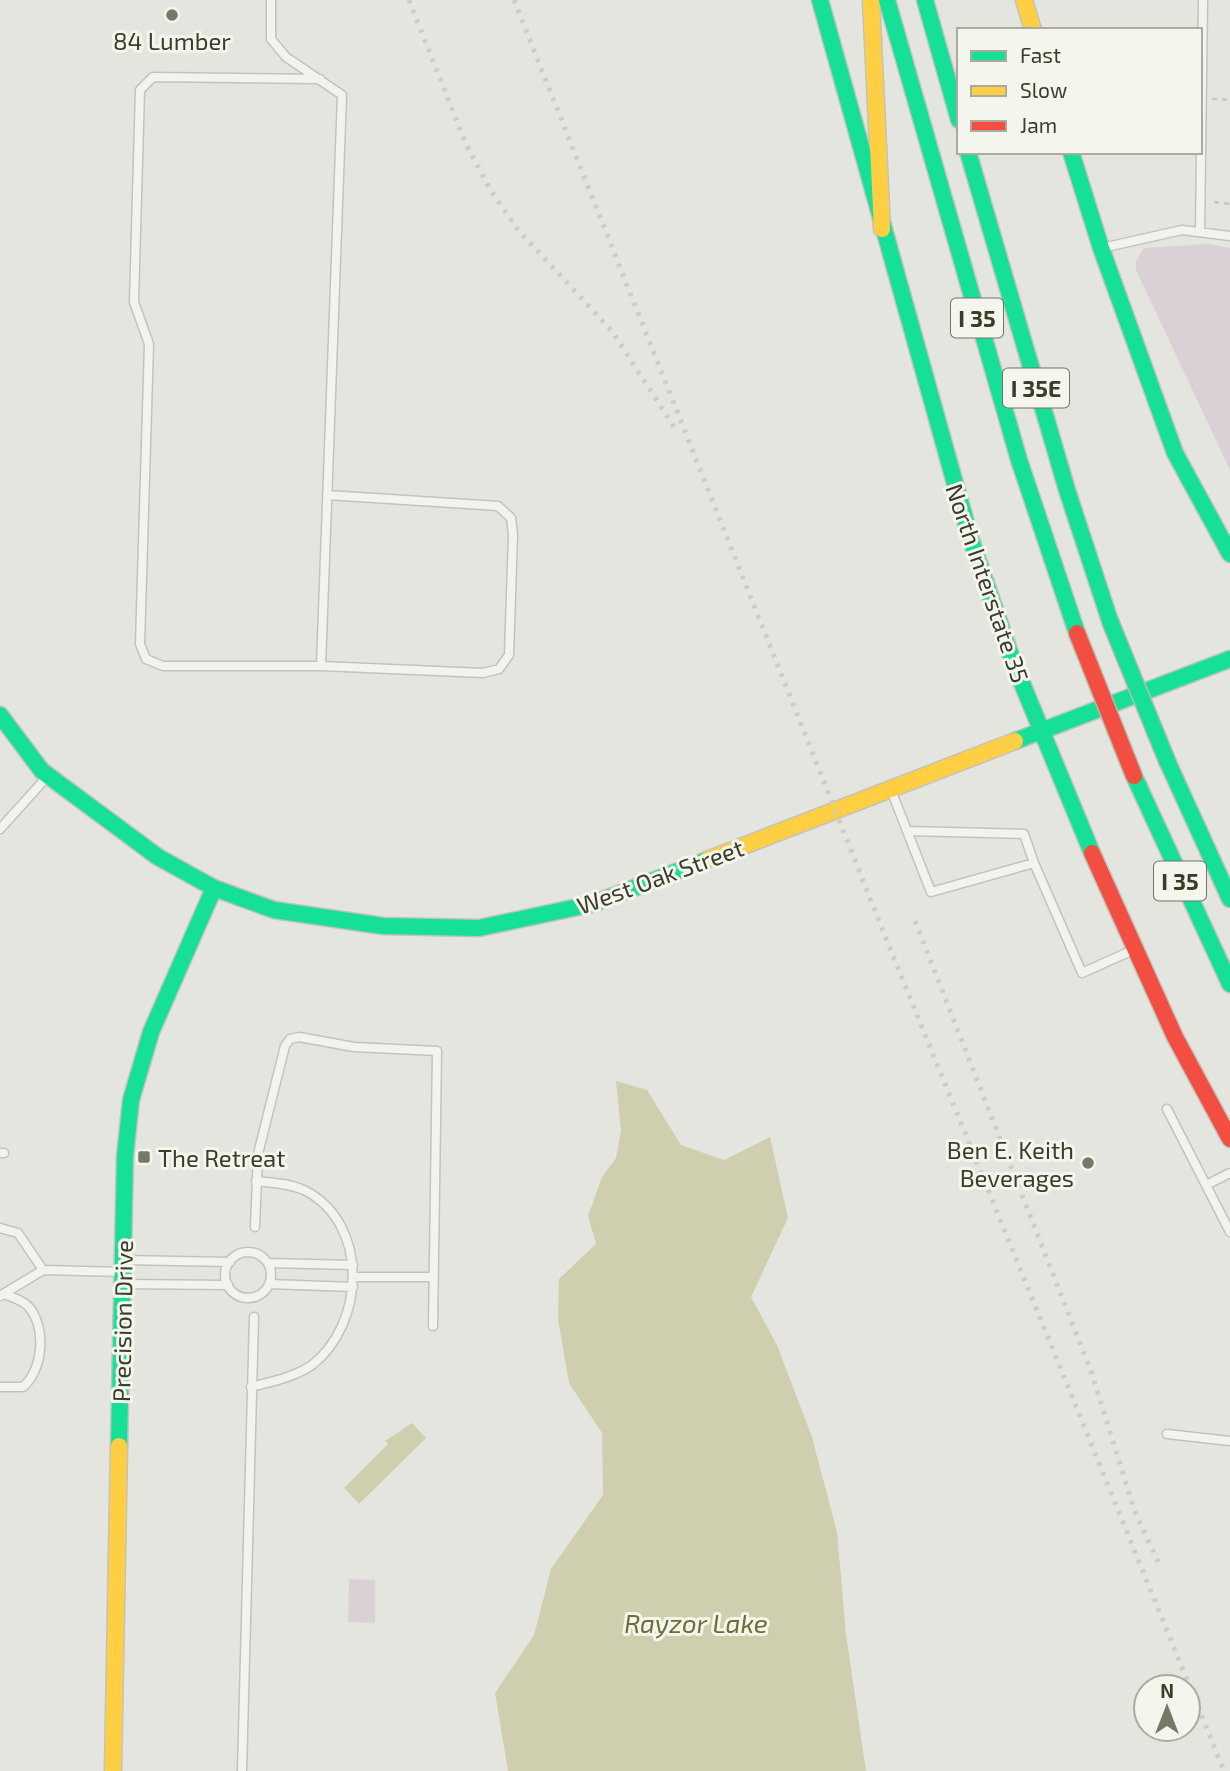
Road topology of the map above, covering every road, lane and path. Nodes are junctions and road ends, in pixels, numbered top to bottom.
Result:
1 (271, 0) edge
2 (820, 0) edge
3 (871, 0) edge
4 (887, 0) edge
5 (925, 0) edge
6 (1024, 0) edge
7 (1203, 0) edge
8 (1033, 28) edge
9 (320, 79) junction
10 (1202, 98) edge
11 (1230, 100) edge
12 (957, 113) edge
13 (969, 154) edge
14 (1073, 154) edge
15 (1201, 154) edge
16 (1200, 200) junction
17 (1230, 204) edge
18 (882, 229) junction
19 (1199, 232) junction
20 (1230, 236) edge
21 (1101, 248) junction
22 (327, 495) junction
23 (1230, 554) edge
24 (1230, 659) edge
25 (321, 666) junction
26 (0, 715) edge
27 (1041, 732) junction
28 (48, 775) junction
29 (891, 790) junction
30 (0, 829) edge
31 (908, 831) junction
32 (1034, 863) junction
33 (214, 888) junction
34 (1230, 899) edge
35 (1135, 949) junction
36 (1230, 984) edge
37 (1167, 1109) dead end
38 (1230, 1139) edge
39 (1230, 1173) edge
40 (256, 1181) junction
41 (1206, 1185) junction
42 (255, 1227) dead end
43 (0, 1228) edge
44 (1230, 1232) edge
45 (230, 1262) junction
46 (268, 1263) junction
47 (353, 1265) junction
48 (43, 1269) junction
49 (123, 1272) junction
50 (354, 1276) junction
51 (434, 1277) junction
52 (269, 1284) junction
53 (228, 1285) junction
54 (353, 1287) junction
55 (2, 1295) edge
56 (254, 1317) dead end
57 (433, 1326) dead end
58 (0, 1387) edge
59 (251, 1387) junction
60 (1167, 1434) dead end
61 (1230, 1441) edge
62 (113, 1771) edge
63 (242, 1771) edge

1 - 9 lane
2 - 18 main road, North Interstate 35
3 - 18 main road
4 - 36 main road, I 35, bridge
5 - 12 main road
6 - 8 main road
7 - 10 lane
9 - 22 lane
9 - 25 lane
10 - 11 path
13 - 34 main road, I 35E, bridge
14 - 21 main road
15 - 16 lane
16 - 17 path
16 - 19 lane
18 - 27 main road, North Interstate 35
19 - 20 lane
19 - 21 lane
21 - 23 main road
22 - 25 lane
22 - 25 lane
24 - 27 main road, West Oak Street
26 - 28 main road, West Oak Street
27 - 29 main road, West Oak Street
27 - 35 main road, North Interstate 35
28 - 30 lane
28 - 33 main road, West Oak Street
29 - 31 lane
29 - 33 main road, West Oak Street
31 - 32 lane
31 - 32 lane
32 - 35 lane
33 - 49 main road, Precision Drive
35 - 38 main road, North Interstate 35
37 - 41 lane
39 - 41 lane
40 - 42 lane
40 - 47 lane
40 - 51 lane
41 - 44 lane
43 - 48 lane
45 - 46 lane
45 - 49 lane
45 - 53 lane
46 - 47 lane
46 - 52 lane
47 - 50 lane
48 - 49 lane
48 - 55 lane
49 - 53 lane
49 - 62 main road, Precision Drive
50 - 51 lane
50 - 54 lane
51 - 57 lane
52 - 53 lane
52 - 54 lane
54 - 59 lane
55 - 58 lane
56 - 59 lane
59 - 63 lane
60 - 61 lane

